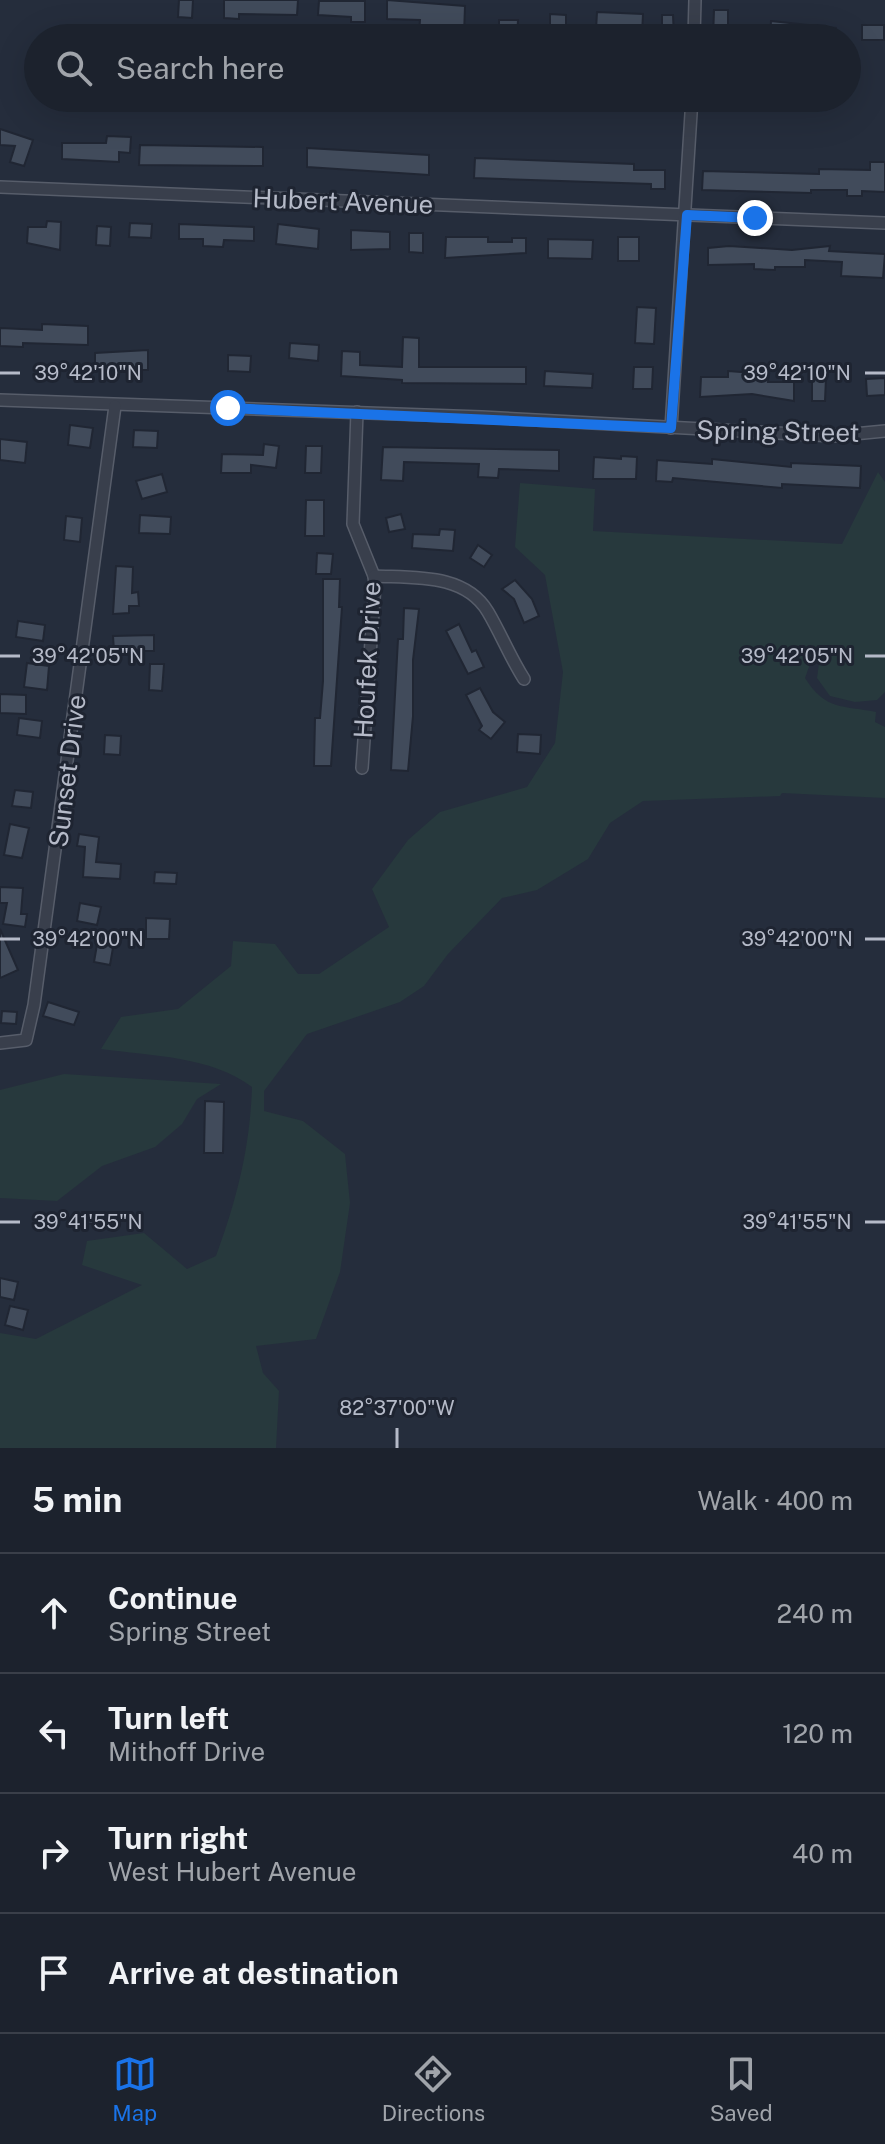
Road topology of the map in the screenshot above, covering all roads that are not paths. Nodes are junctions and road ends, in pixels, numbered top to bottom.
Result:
1 (695, 0) edge
2 (694, 24) edge
3 (691, 112) edge
4 (0, 187) edge
5 (687, 215) junction
6 (885, 223) edge
7 (0, 400) edge
8 (115, 406) junction
9 (357, 412) junction
10 (671, 428) junction
11 (885, 431) edge
12 (374, 576) junction
13 (524, 679) dead end
14 (362, 768) dead end
15 (0, 1043) edge

1 - 2 street
3 - 5 street
4 - 5 street, Hubert Avenue
5 - 6 street, Hubert Avenue
5 - 10 street
7 - 8 street, Spring Street
8 - 9 street, Spring Street
8 - 15 street, Sunset Drive
9 - 10 street, Spring Street
9 - 12 street, Houfek Drive
10 - 11 street, Spring Street
12 - 13 street
12 - 14 street, Houfek Drive

